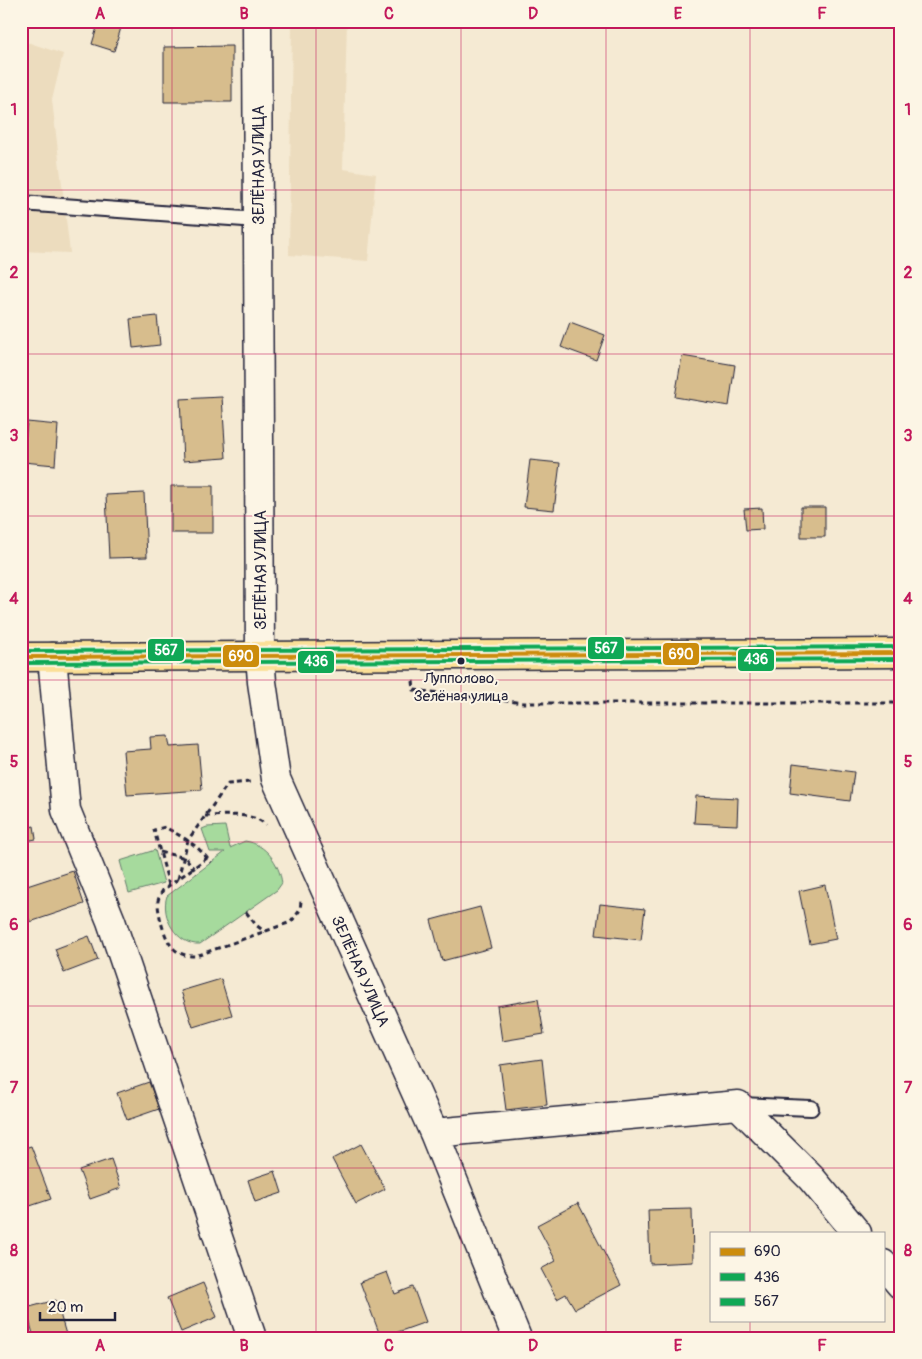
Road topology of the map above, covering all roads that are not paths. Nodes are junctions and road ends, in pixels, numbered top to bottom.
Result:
1 (257, 21) edge
2 (21, 203) edge
3 (258, 220) junction
4 (901, 653) edge
5 (260, 655) junction
6 (21, 657) edge
7 (52, 657) junction
8 (738, 1105) junction
9 (812, 1108) dead end
10 (434, 1134) junction
11 (856, 1232) edge
12 (884, 1265) edge
13 (901, 1285) edge
14 (252, 1338) edge
15 (517, 1338) edge

1 - 3 street, ЗЕЛЁНАЯ УЛИЦА
2 - 3 lane
3 - 5 street, ЗЕЛЁНАЯ УЛИЦА
4 - 5 main road
5 - 7 main road
5 - 10 street, ЗЕЛЁНАЯ УЛИЦА
6 - 7 main road
7 - 14 street
8 - 9 lane
8 - 10 street
8 - 11 street
10 - 15 street, ЗЕЛЁНАЯ УЛИЦА
12 - 13 street

